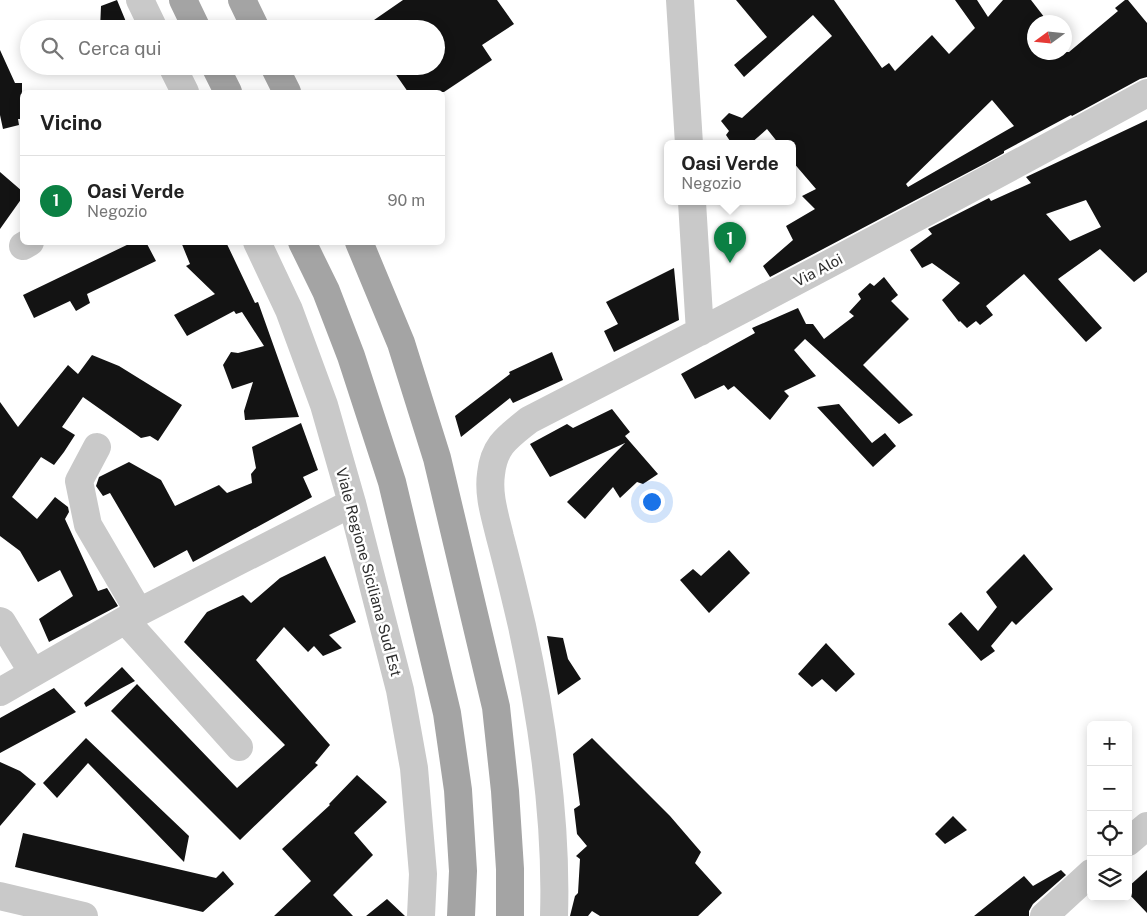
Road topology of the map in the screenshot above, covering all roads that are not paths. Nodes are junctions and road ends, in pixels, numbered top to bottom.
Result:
1 (140, 0) edge
2 (183, 0) edge
3 (242, 0) edge
4 (680, 0) edge
5 (150, 20) edge
6 (193, 20) edge
7 (252, 20) edge
8 (176, 75) edge
9 (220, 75) edge
10 (278, 75) edge
11 (184, 90) edge
12 (227, 90) edge
13 (286, 90) edge
14 (1147, 93) edge
15 (689, 140) edge
16 (692, 205) edge
17 (258, 245) edge
18 (303, 245) edge
19 (360, 245) edge
20 (700, 332) junction
21 (97, 448) dead end
22 (352, 503) junction
23 (132, 616) junction
24 (0, 621) edge
25 (33, 673) junction
26 (0, 692) edge
27 (239, 748) dead end
28 (1147, 826) edge
29 (1132, 839) edge
30 (1087, 878) edge
31 (0, 896) edge
32 (84, 916) edge
33 (421, 916) edge
34 (461, 916) edge
35 (510, 916) edge
36 (554, 916) edge
37 (1044, 916) edge

1 - 5 street
2 - 6 main road
3 - 7 main road
4 - 15 street
8 - 11 street
9 - 12 main road
10 - 13 main road
14 - 20 street, Via Aloi
16 - 20 street
17 - 22 street, Viale Regione Siciliana Sud Est
18 - 34 main road
19 - 35 main road
20 - 36 street, Via Aloi
21 - 23 street
22 - 23 street
22 - 33 street, Viale Regione Siciliana Sud Est
23 - 25 street
23 - 27 street
24 - 25 street
25 - 26 street
28 - 29 street
30 - 37 street
31 - 32 street

